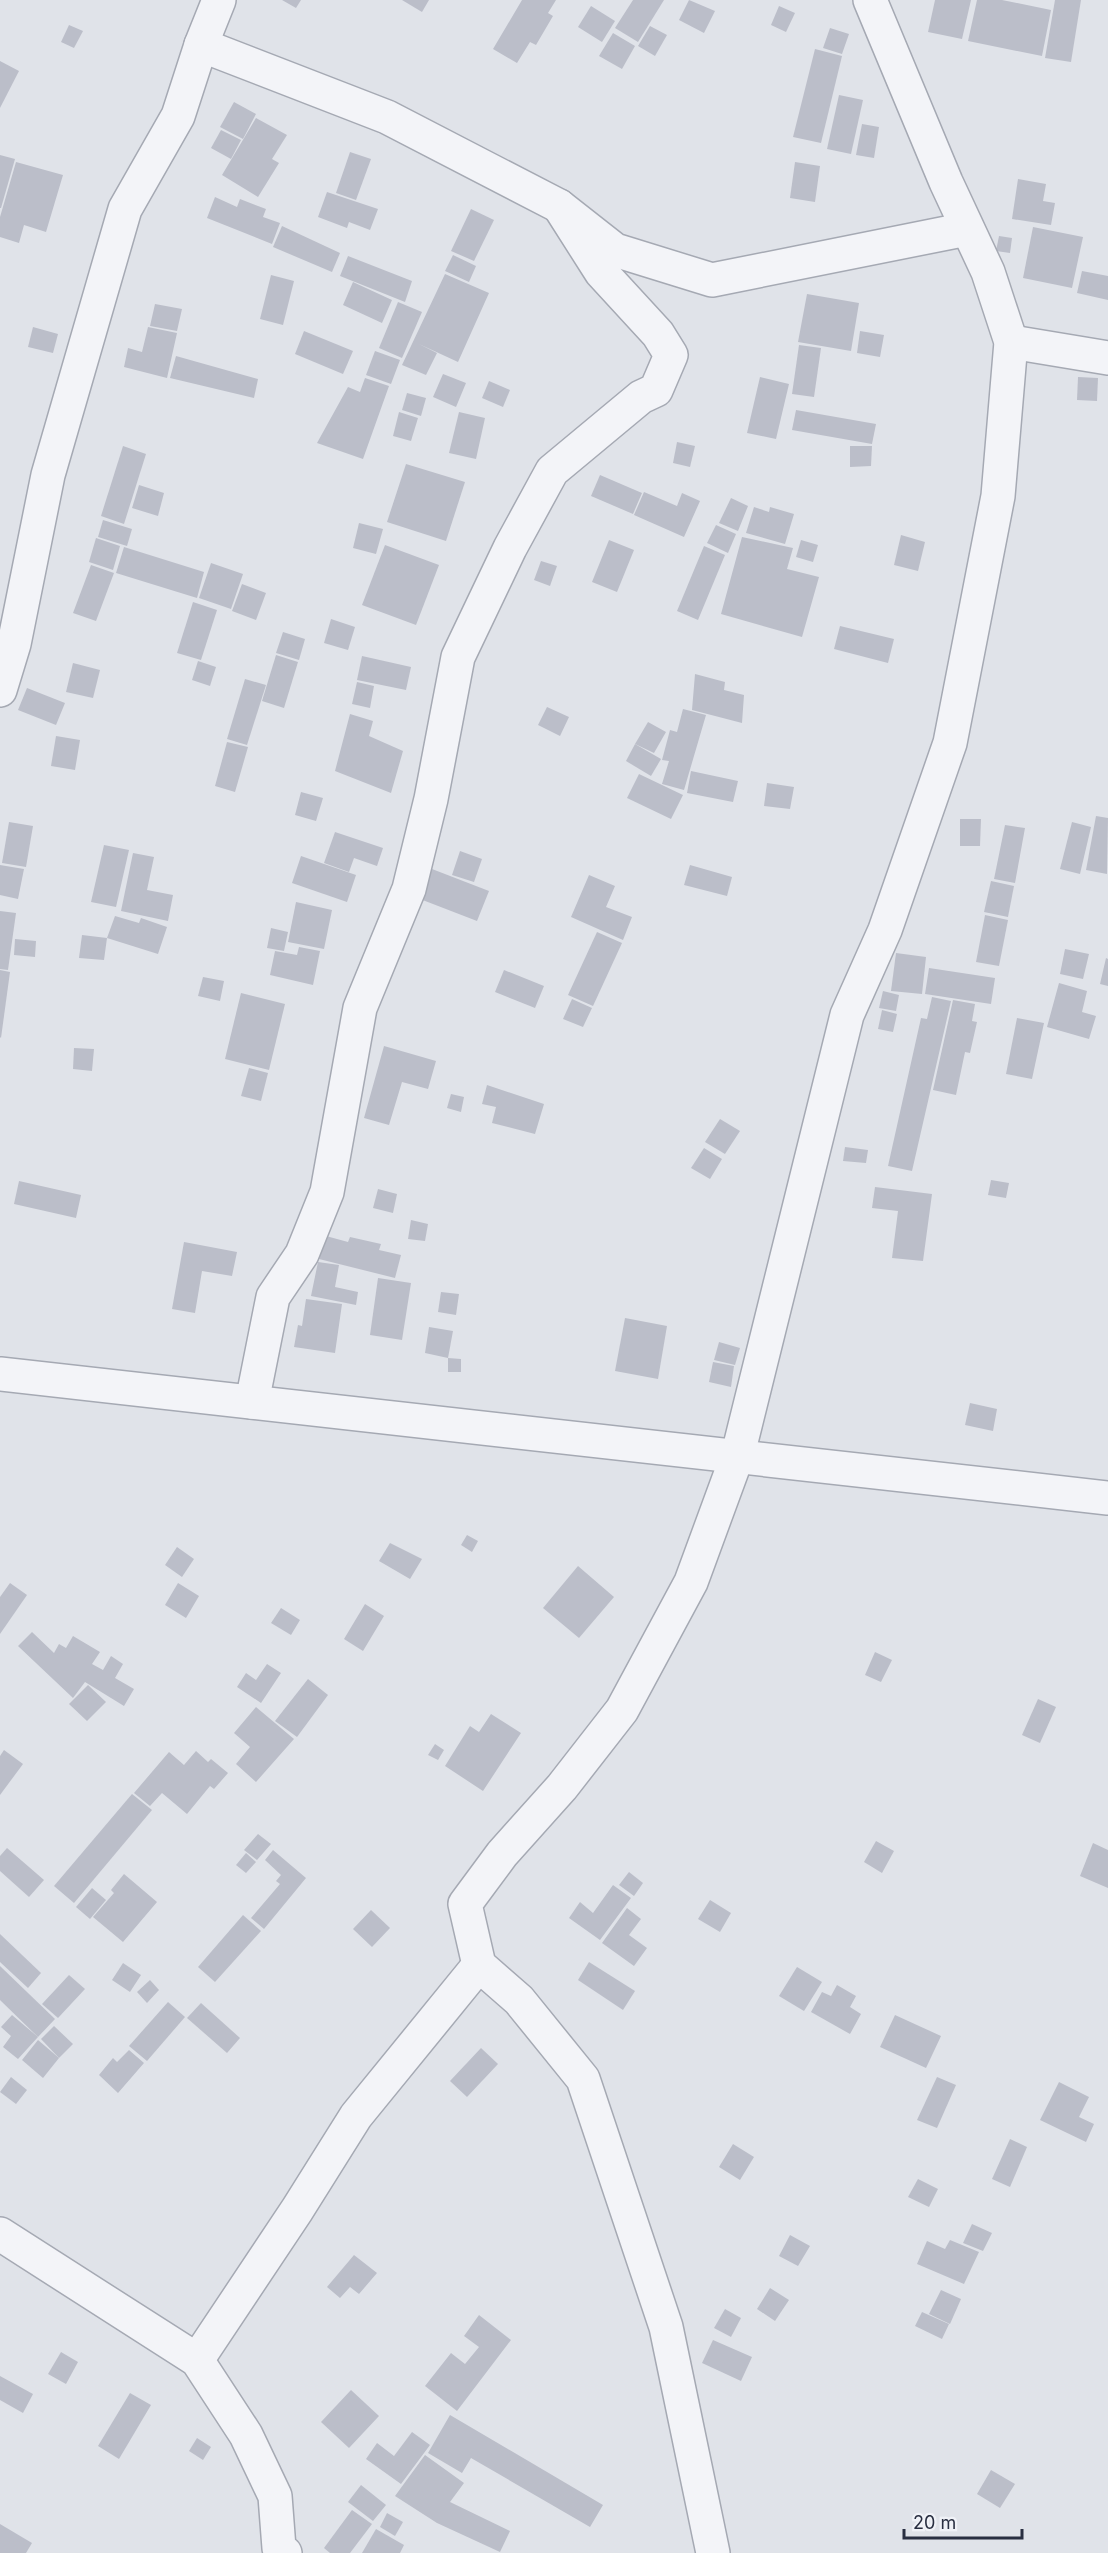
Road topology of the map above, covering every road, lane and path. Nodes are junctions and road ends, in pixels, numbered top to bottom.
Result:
1 (219, 0) edge
2 (870, 0) edge
3 (201, 45) junction
4 (559, 206) junction
5 (967, 230) junction
6 (1011, 342) junction
7 (1108, 358) edge
8 (0, 690) edge
9 (0, 1374) edge
10 (252, 1402) junction
11 (738, 1454) junction
12 (1108, 1498) edge
13 (479, 1965) junction
14 (0, 2234) edge
15 (197, 2360) junction
16 (285, 2553) edge
17 (713, 2553) edge

1 - 3 street
2 - 5 street
3 - 4 street
3 - 8 street
4 - 5 street
4 - 10 street
5 - 6 street
6 - 7 street
6 - 11 street
9 - 10 street
10 - 11 street
11 - 12 street
11 - 13 street
13 - 15 street
13 - 17 street
14 - 15 street
15 - 16 street

